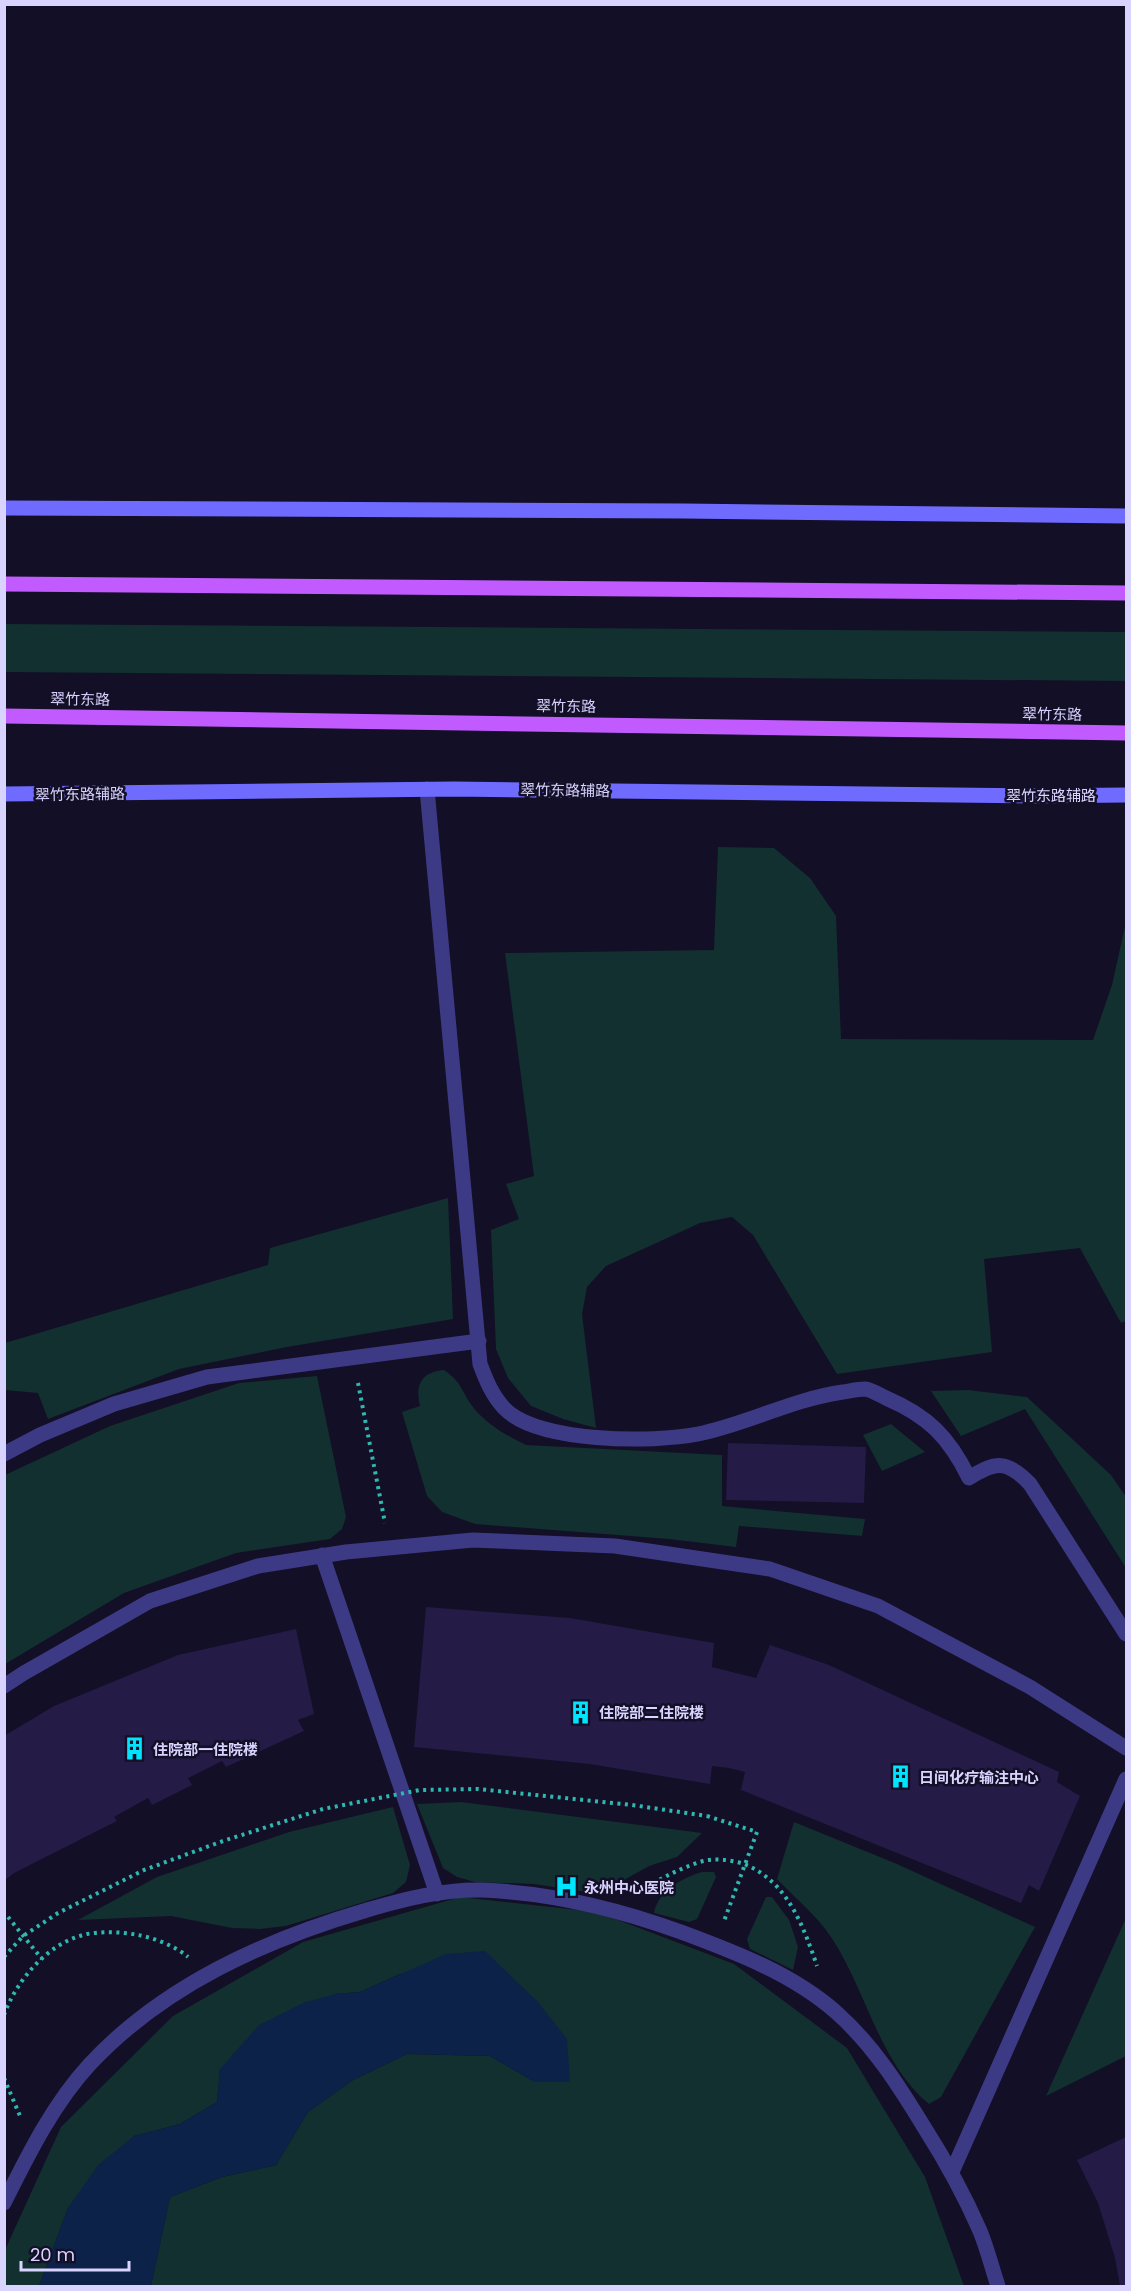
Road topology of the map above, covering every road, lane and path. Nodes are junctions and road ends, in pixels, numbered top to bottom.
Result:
1 (4, 508) edge
2 (1126, 516) edge
3 (4, 584) edge
4 (1126, 593) edge
5 (4, 716) edge
6 (1126, 733) edge
7 (428, 789) junction
8 (4, 794) edge
9 (1126, 795) edge
10 (479, 1341) junction
11 (352, 1356) junction
12 (4, 1454) edge
13 (390, 1548) junction
14 (322, 1555) junction
15 (1126, 1634) edge
16 (4, 1686) edge
17 (1126, 1748) edge
18 (1126, 1779) edge
19 (746, 1865) junction
20 (437, 1894) junction
21 (613, 1911) junction
22 (8, 1917) dead end
23 (23, 1936) junction
24 (715, 1944) junction
25 (4, 1957) edge
26 (42, 1959) junction
27 (208, 1973) junction
28 (824, 2003) junction
29 (4, 2015) edge
30 (4, 2078) edge
31 (36, 2143) junction
32 (952, 2172) junction
33 (4, 2203) edge
34 (998, 2286) edge

1 - 2 main road
3 - 4 main road
5 - 6 main road, 翠竹东路
7 - 8 main road, 翠竹东路辅路
7 - 9 main road, 翠竹东路辅路
7 - 10 lane
10 - 11 lane
10 - 15 lane
11 - 12 lane
11 - 13 path
13 - 14 lane
13 - 17 lane
14 - 16 lane
14 - 20 lane
18 - 32 lane
19 - 21 path
19 - 23 path, bridge
19 - 24 path
19 - 28 path
20 - 21 lane
20 - 27 lane
21 - 24 lane
22 - 23 path
23 - 25 path, bridge
23 - 26 path
24 - 28 lane
26 - 27 path
26 - 29 path
27 - 31 lane
28 - 32 lane
30 - 31 path
31 - 33 lane
32 - 34 lane

